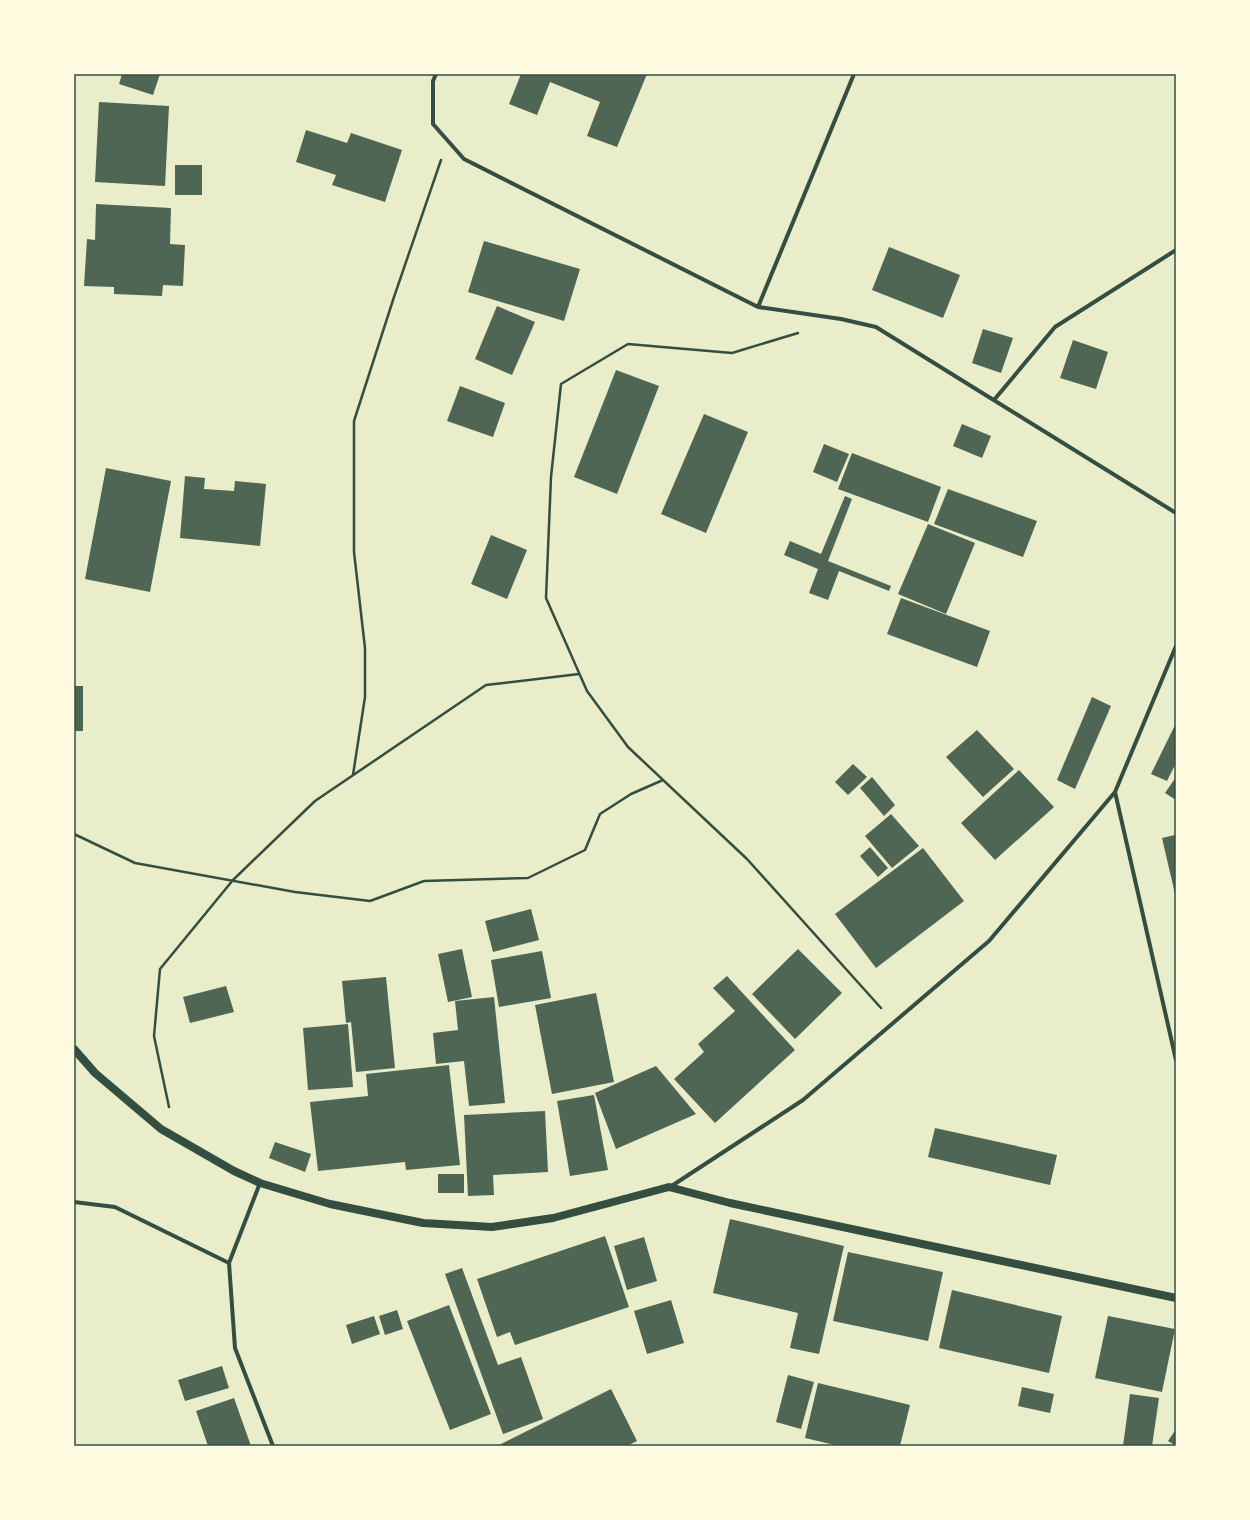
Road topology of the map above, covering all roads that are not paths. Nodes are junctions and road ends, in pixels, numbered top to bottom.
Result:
1 (436, 74) edge
2 (854, 74) edge
3 (1176, 250) edge
4 (758, 307) junction
5 (994, 400) junction
6 (1176, 513) edge
7 (1176, 646) edge
8 (1115, 792) junction
9 (74, 1049) edge
10 (1176, 1060) edge
11 (260, 1182) junction
12 (669, 1187) junction
13 (74, 1202) edge
14 (229, 1263) junction
15 (1176, 1298) edge
16 (273, 1446) edge

1 - 4 street
2 - 4 street
3 - 5 street
4 - 5 street
5 - 6 street
7 - 8 street
8 - 10 street
8 - 12 street
9 - 11 main road
11 - 12 main road
11 - 14 street
12 - 15 main road
13 - 14 street
14 - 16 street

